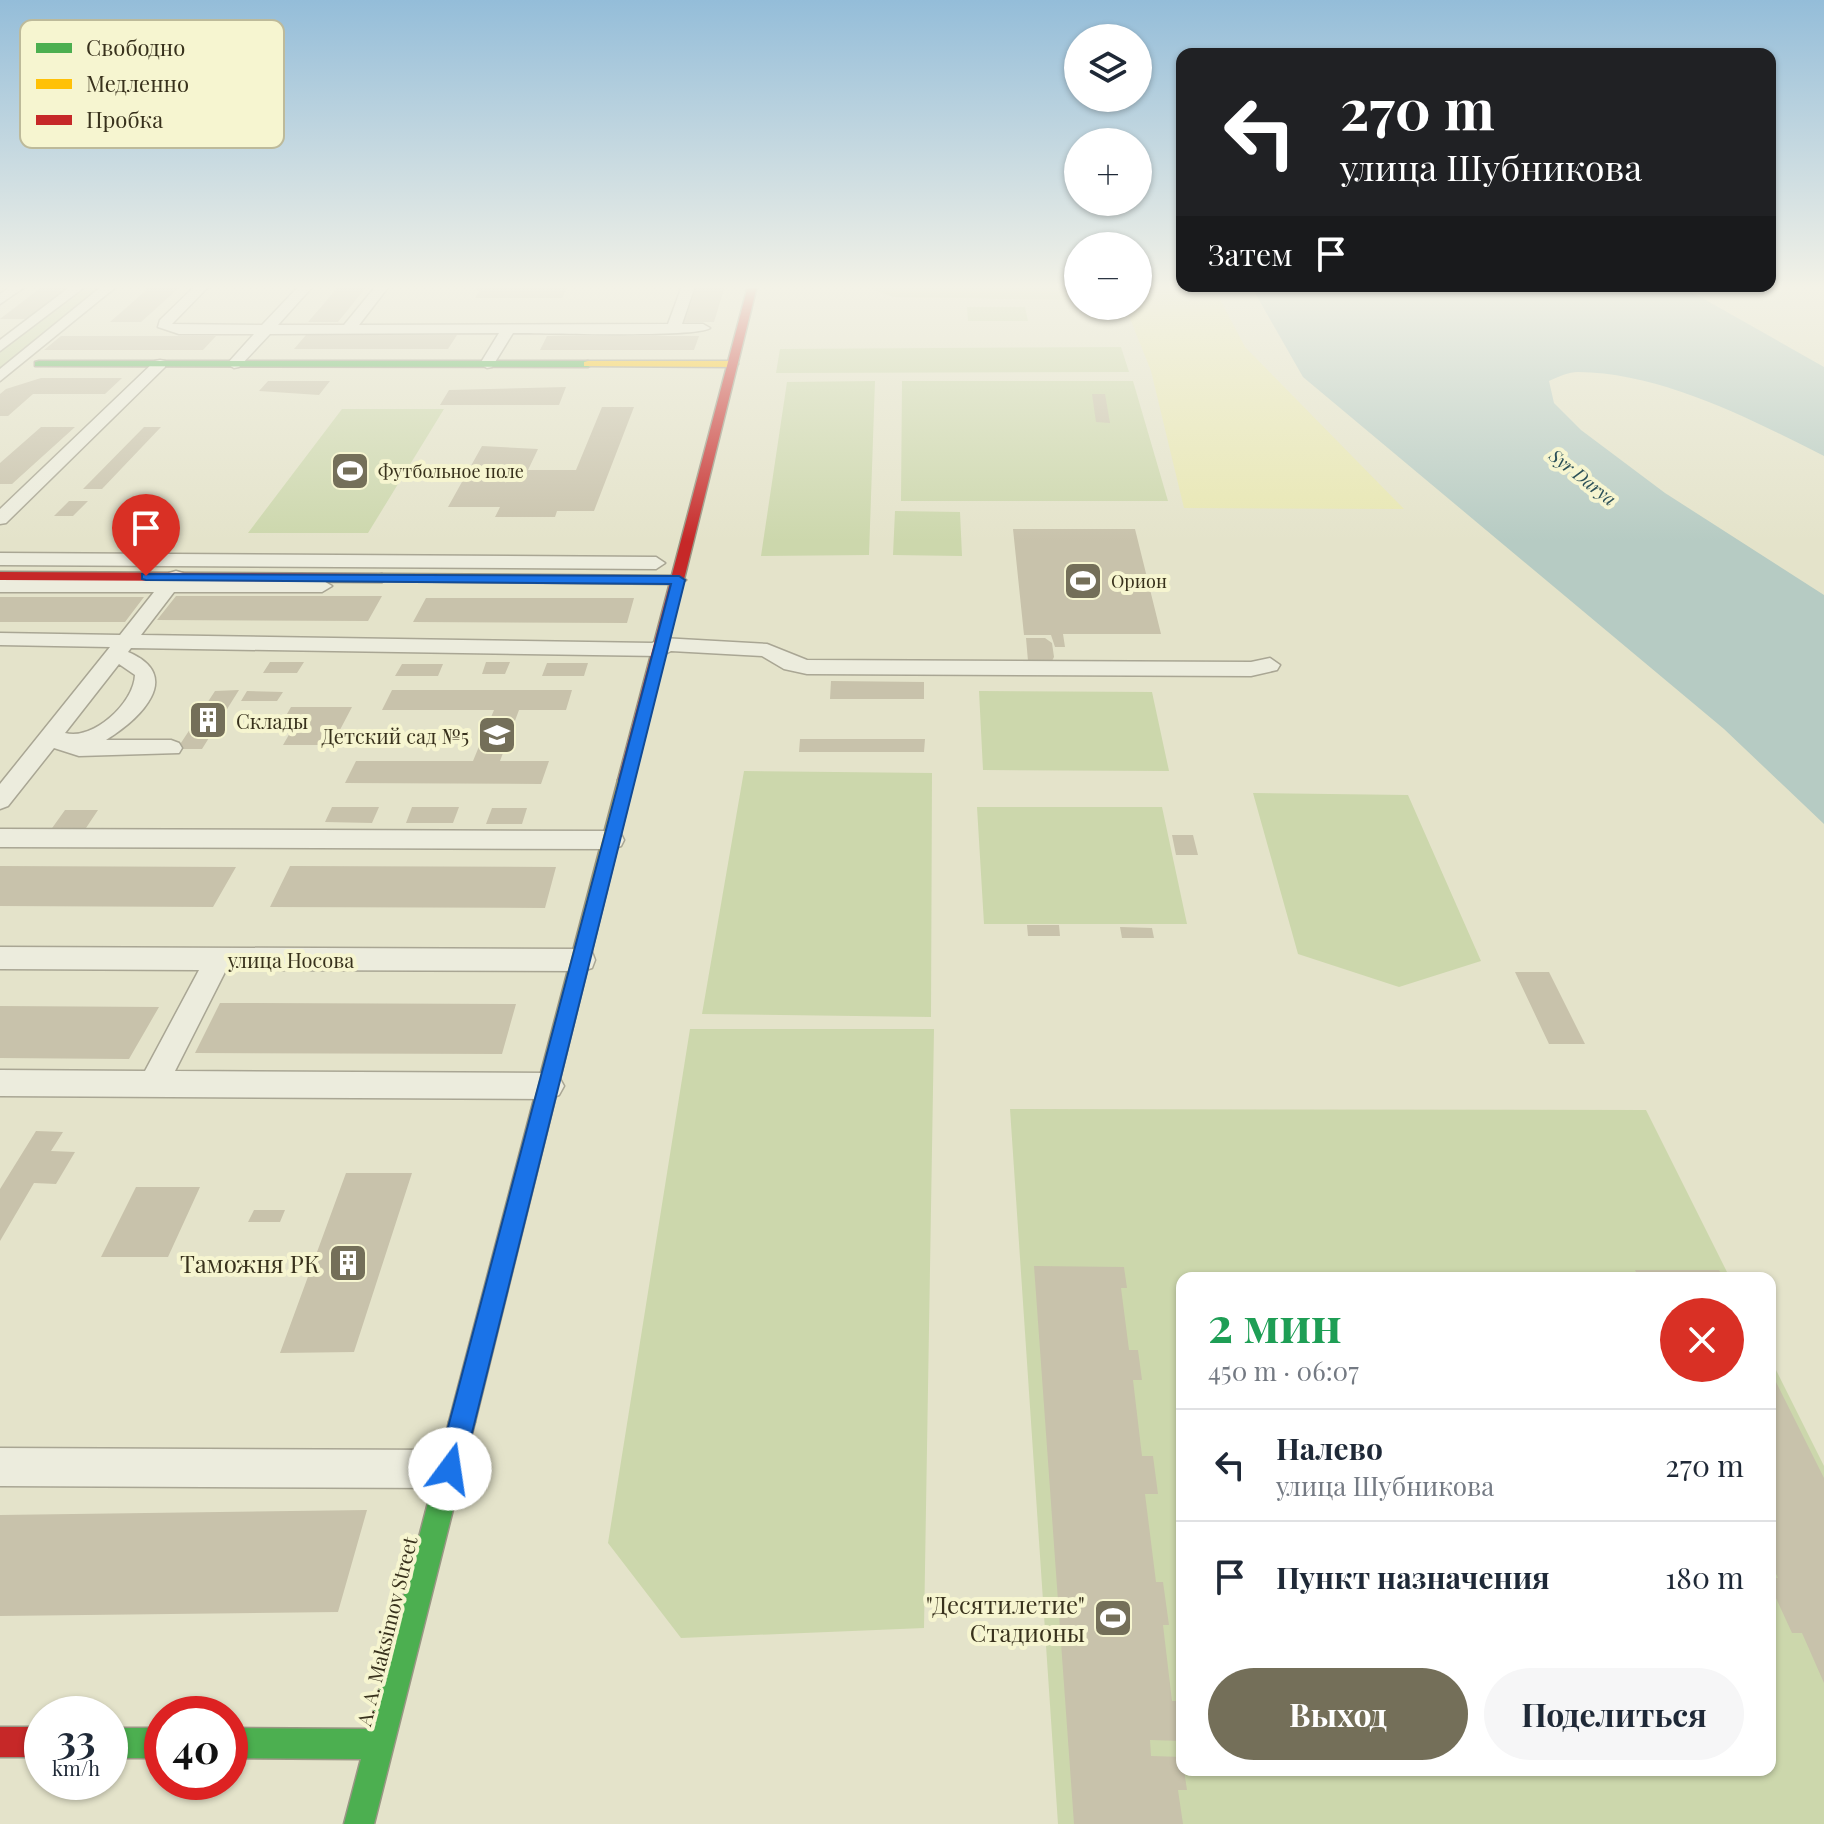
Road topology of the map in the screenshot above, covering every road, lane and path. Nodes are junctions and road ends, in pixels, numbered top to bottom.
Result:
1 (153, 371) edge
2 (731, 371) edge
3 (0, 519) edge
4 (0, 559) edge
5 (656, 563) dead end
6 (0, 576) edge
7 (679, 580) junction
8 (172, 581) junction
9 (0, 586) edge
10 (650, 587) dead end
11 (0, 639) edge
12 (120, 647) junction
13 (661, 647) junction
14 (1270, 665) dead end
15 (43, 743) junction
16 (171, 748) dead end
17 (0, 800) edge
18 (0, 838) edge
19 (612, 840) junction
20 (0, 958) edge
21 (218, 959) junction
22 (582, 960) junction
23 (0, 1083) edge
24 (153, 1084) junction
25 (549, 1086) junction
26 (0, 1467) edge
27 (450, 1469) junction
28 (0, 1742) edge
29 (24, 1742) edge
30 (248, 1743) edge
31 (380, 1744) junction
32 (359, 1824) edge

1 - 3 street
2 - 7 street, A. A. Maksimov Street
4 - 5 street
6 - 8 street
7 - 8 street
7 - 13 street, A. A. Maksimov Street
8 - 9 street
8 - 10 street
8 - 12 street
11 - 12 street
12 - 13 street
12 - 15 street
12 - 15 street
13 - 14 street
13 - 19 street, A. A. Maksimov Street
15 - 16 street
15 - 17 street
18 - 19 street
19 - 22 street, A. A. Maksimov Street
20 - 21 street, улица Носова
21 - 22 street, улица Носова
21 - 24 street
22 - 25 street, A. A. Maksimov Street
23 - 24 street
24 - 25 street
25 - 27 street, A. A. Maksimov Street
26 - 27 street
27 - 31 street, A. A. Maksimov Street
28 - 29 street
30 - 31 street
31 - 32 street, A. A. Maksimov Street

